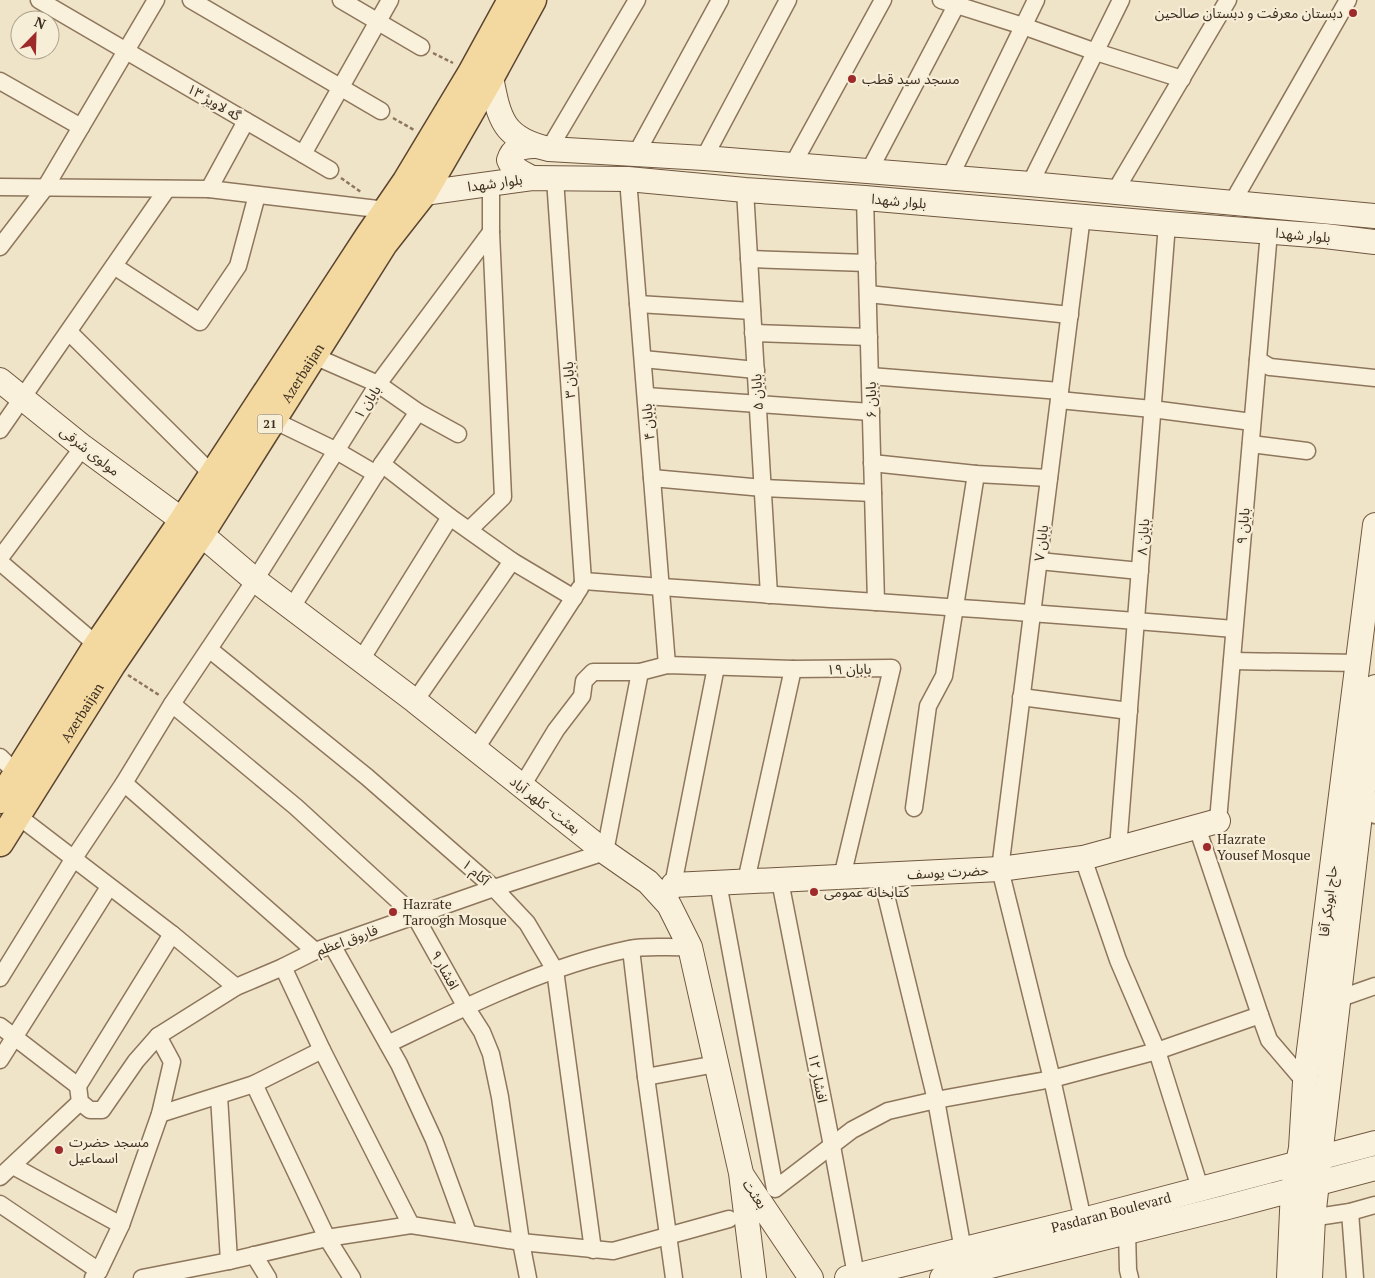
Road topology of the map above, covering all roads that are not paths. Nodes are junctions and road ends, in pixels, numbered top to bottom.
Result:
1 (39, 0) edge
2 (156, 0) edge
3 (192, 0) edge
4 (341, 0) edge
5 (390, 0) edge
6 (511, 0) edge
7 (533, 0) edge
8 (638, 0) edge
9 (720, 0) edge
10 (788, 0) edge
11 (883, 0) edge
12 (941, 0) edge
13 (1036, 0) edge
14 (1121, 0) edge
15 (1228, 0) edge
16 (1348, 0) edge
17 (958, 3) edge
18 (379, 22) junction
19 (1023, 26) junction
20 (421, 47) road end
21 (126, 51) junction
22 (1096, 52) junction
23 (481, 75) junction
24 (1182, 79) junction
25 (0, 81) edge
26 (342, 88) junction
27 (381, 111) road end
28 (246, 121) junction
29 (81, 127) junction
30 (542, 147) junction
31 (304, 154) junction
32 (636, 154) junction
33 (704, 158) junction
34 (792, 166) junction
35 (330, 170) road end
36 (869, 171) junction
37 (543, 179) junction
38 (628, 179) junction
39 (949, 179) junction
40 (491, 184) junction
41 (1030, 184) junction
42 (0, 187) edge
43 (415, 187) junction
44 (45, 188) junction
45 (167, 189) junction
46 (209, 189) junction
47 (745, 190) junction
48 (1114, 193) junction
49 (257, 195) junction
50 (866, 198) junction
51 (1232, 203) junction
52 (386, 210) junction
53 (1082, 216) junction
54 (1375, 216) edge
55 (1167, 224) junction
56 (491, 232) junction
57 (1269, 232) junction
58 (377, 240) junction
59 (1375, 242) edge
60 (0, 247) edge
61 (749, 260) junction
62 (867, 263) junction
63 (114, 266) junction
64 (868, 294) junction
65 (638, 304) junction
66 (752, 311) junction
67 (1070, 315) junction
68 (69, 332) junction
69 (753, 334) junction
70 (869, 337) junction
71 (314, 356) junction
72 (642, 358) junction
73 (1258, 360) junction
74 (756, 370) junction
75 (870, 376) junction
76 (1375, 378) edge
77 (0, 380) edge
78 (378, 384) junction
79 (646, 396) junction
80 (1059, 396) junction
81 (23, 398) junction
82 (758, 405) junction
83 (1152, 409) junction
84 (418, 412) junction
85 (871, 412) junction
86 (273, 420) junction
87 (1252, 422) junction
88 (0, 430) edge
89 (458, 434) dead end
90 (1251, 444) junction
91 (83, 447) junction
92 (335, 450) junction
93 (1307, 451) dead end
94 (872, 464) junction
95 (379, 469) junction
96 (976, 474) junction
97 (213, 475) junction
98 (652, 478) junction
99 (1049, 478) junction
100 (762, 488) junction
101 (873, 493) junction
102 (450, 517) junction
103 (1375, 525) edge
104 (192, 528) junction
105 (470, 530) junction
106 (0, 558) edge
107 (512, 561) junction
108 (1039, 561) junction
109 (0, 562) edge
110 (1140, 571) junction
111 (255, 580) junction
112 (583, 581) junction
113 (661, 587) junction
114 (769, 594) junction
115 (574, 598) junction
116 (876, 602) junction
117 (292, 607) junction
118 (954, 608) junction
119 (1032, 612) junction
120 (1136, 620) junction
121 (1234, 629) junction
122 (209, 649) junction
123 (104, 655) junction
124 (361, 660) junction
125 (1232, 661) junction
126 (1358, 663) junction
127 (667, 665) junction
128 (716, 667) junction
129 (793, 669) junction
130 (640, 672) junction
131 (1375, 687) edge
132 (1021, 697) junction
133 (415, 701) junction
134 (172, 704) junction
135 (1129, 711) junction
136 (475, 750) junction
137 (9, 766) edge
138 (124, 782) junction
139 (522, 786) junction
140 (1364, 786) junction
141 (9, 808) edge
142 (914, 808) dead end
143 (1375, 815) edge
144 (1207, 824) junction
145 (0, 843) edge
146 (1118, 849) junction
147 (605, 852) junction
148 (74, 858) junction
149 (1084, 858) junction
150 (1000, 869) junction
151 (881, 875) junction
152 (842, 877) junction
153 (746, 881) junction
154 (780, 881) junction
155 (718, 883) junction
156 (109, 887) junction
157 (494, 888) junction
158 (671, 895) junction
159 (414, 916) junction
160 (172, 934) junction
161 (332, 945) junction
162 (690, 947) junction
163 (631, 949) junction
164 (315, 951) junction
165 (283, 967) junction
166 (555, 970) junction
167 (0, 978) edge
168 (1375, 986) edge
169 (236, 987) junction
170 (1338, 999) junction
171 (466, 1007) junction
172 (1260, 1016) junction
173 (0, 1026) edge
174 (15, 1036) junction
175 (158, 1036) junction
176 (388, 1044) junction
177 (322, 1050) junction
178 (1157, 1051) junction
179 (0, 1060) edge
180 (716, 1064) junction
181 (646, 1077) junction
182 (1052, 1079) junction
183 (1304, 1082) junction
184 (254, 1084) junction
185 (79, 1094) junction
186 (220, 1096) junction
187 (936, 1100) junction
188 (160, 1114) junction
189 (1375, 1143) edge
190 (832, 1146) junction
191 (1310, 1159) junction
192 (13, 1166) junction
193 (1375, 1168) edge
194 (741, 1173) junction
195 (0, 1177) edge
196 (1317, 1183) junction
197 (1200, 1188) junction
198 (1293, 1189) junction
199 (0, 1204) edge
200 (1375, 1206) edge
201 (1350, 1212) junction
202 (729, 1219) dead end
203 (1302, 1219) junction
204 (1083, 1220) junction
205 (121, 1225) junction
206 (411, 1225) junction
207 (1128, 1232) junction
208 (468, 1233) junction
209 (667, 1235) junction
210 (327, 1238) junction
211 (521, 1242) junction
212 (593, 1250) junction
213 (963, 1250) junction
214 (254, 1255) junction
215 (229, 1261) junction
216 (96, 1274) edge
217 (851, 1277) edge
218 (142, 1278) edge
219 (268, 1278) edge
220 (352, 1278) edge
221 (528, 1278) edge
222 (674, 1278) edge
223 (754, 1278) edge
224 (811, 1278) edge
225 (942, 1278) edge
226 (1130, 1278) edge
227 (1289, 1278) edge
228 (1310, 1278) edge
229 (1354, 1278) edge

1 - 21 street, گه لاویژ ۱۳
2 - 21 street
3 - 26 street
4 - 18 street
5 - 18 street
6 - 23 main road, Azerbaijan / 21
7 - 23 main road, Azerbaijan / 21
8 - 30 street
9 - 32 street
10 - 33 street
11 - 34 street
12 - 17 street
13 - 19 street
14 - 22 street
15 - 24 street
16 - 51 street
17 - 19 street
17 - 36 street
18 - 20 street
18 - 26 street
19 - 22 street
19 - 39 street
21 - 28 street, گه لاویژ ۱۳
21 - 29 street
22 - 24 street
22 - 41 street
23 - 30 main road, بلوار شهدا
23 - 43 main road, Azerbaijan / 21
23 - 43 main road, Azerbaijan / 21
24 - 48 street
25 - 29 street
26 - 27 street
26 - 31 street
28 - 31 street, گه لاویژ ۱۳
28 - 46 street
29 - 44 street
30 - 32 main road, بلوار شهدا
30 - 37 main road
31 - 35 street, گه لاویژ ۱۳
32 - 33 main road, بلوار شهدا
33 - 34 main road, بلوار شهدا
34 - 36 main road, بلوار شهدا
36 - 39 main road, بلوار شهدا
37 - 38 main road, بلوار شهدا
37 - 40 main road, بلوار شهدا
37 - 112 street, بابان ۳
38 - 47 main road, بلوار شهدا
38 - 65 street, بابان ۴
39 - 41 main road, بلوار شهدا
40 - 43 main road, بلوار شهدا
40 - 56 street
41 - 48 main road, بلوار شهدا
42 - 44 street
43 - 52 main road, Azerbaijan / 21
43 - 58 main road, Azerbaijan / 21
44 - 45 street
44 - 60 street
45 - 46 street
45 - 63 street
46 - 49 street
47 - 50 main road, بلوار شهدا
47 - 61 street, بابان ۵
48 - 51 main road, بلوار شهدا
49 - 52 street
49 - 63 street
50 - 53 main road, بلوار شهدا
50 - 62 street, بابان ۶
51 - 54 main road, بلوار شهدا
52 - 58 main road, Azerbaijan / 21
53 - 55 main road, بلوار شهدا
53 - 67 street, بابان ۷
55 - 57 main road, بلوار شهدا
55 - 83 street, بابان ۸
56 - 78 street, بابان ۱
56 - 105 street
57 - 59 main road, بلوار شهدا
57 - 73 street, بابان ۹
58 - 71 main road, Azerbaijan / 21
58 - 97 main road, Azerbaijan / 21
61 - 62 street
61 - 66 street, بابان ۵
62 - 64 street, بابان ۶
63 - 68 street
64 - 67 street
64 - 70 street, بابان ۶
65 - 66 street
65 - 72 street, بابان ۴
66 - 69 street, بابان ۵
67 - 80 street, بابان ۷
68 - 81 street
68 - 97 street
69 - 70 street
69 - 74 street, بابان ۵
70 - 75 street, بابان ۶
71 - 78 street
71 - 86 main road, Azerbaijan / 21
72 - 74 street
72 - 79 street, بابان ۴
73 - 76 street
73 - 87 street, بابان ۹
74 - 82 street, بابان ۵
75 - 80 street
75 - 85 street, بابان ۶
77 - 81 main road, مولوی شرقی
78 - 84 street
78 - 92 street, بابان ۱
79 - 82 street
79 - 98 street, بابان ۴
80 - 83 street
80 - 99 street, بابان ۷
81 - 88 street
81 - 91 main road, مولوی شرقی
82 - 85 street
82 - 100 street, بابان ۵
83 - 87 street
83 - 110 street, بابان ۸
84 - 89 street
84 - 95 street
85 - 94 street, بابان ۶
86 - 92 street
86 - 104 main road, Azerbaijan / 21
87 - 90 street, بابان ۹
90 - 93 street
90 - 121 street, بابان ۹
91 - 104 main road, مولوی شرقی
91 - 106 street
92 - 95 street
92 - 111 street, بابان ۱
94 - 96 street
94 - 101 street, بابان ۶
95 - 102 street
95 - 117 street
96 - 99 street
96 - 118 street
97 - 104 main road, Azerbaijan / 21
98 - 100 street
98 - 113 street, بابان ۴
99 - 108 street, بابان ۷
100 - 101 street
100 - 114 street, بابان ۵
101 - 116 street, بابان ۶
102 - 105 street
102 - 124 street
103 - 126 main road, حاج ابوبکر آقا
104 - 111 main road, بعثت- کلهر آباد
104 - 123 main road, Azerbaijan / 21
105 - 107 street
107 - 115 street
107 - 133 street
108 - 110 street
108 - 119 street, بابان ۷
109 - 123 street
110 - 120 street, بابان ۸
111 - 117 main road, بعثت- کلهر آباد
111 - 122 street, بابان ۱
112 - 113 street
112 - 115 street
113 - 114 street
113 - 127 street, بابان ۴
114 - 116 street
115 - 136 street
116 - 118 street
117 - 124 main road, بعثت- کلهر آباد
118 - 119 street
118 - 142 street
119 - 120 street
119 - 132 street, بابان ۷
120 - 121 street
120 - 135 street, بابان ۸
121 - 125 street, بابان ۹
122 - 134 street, بابان ۱
122 - 157 street, آکام ۱
123 - 137 main road, Azerbaijan / 21
123 - 141 main road, Azerbaijan / 21
124 - 133 main road, بعثت- کلهر آباد
125 - 126 street
125 - 144 street, بابان ۹
126 - 183 main road, حاج ابوبکر آقا
127 - 128 street, بابان ۱۹
127 - 130 street, بابان ۱۹
128 - 129 street, بابان ۱۹
128 - 158 street
129 - 152 street, بابان ۱۹
129 - 153 street
130 - 139 street, بابان ۱۹
130 - 147 street
131 - 140 main road, حاج ابوبکر آقا
132 - 135 street
132 - 150 street, بابان ۷
133 - 136 main road, بعثت- کلهر آباد
134 - 138 street, بابان ۱
134 - 159 street, افشار ۹
135 - 146 street, بابان ۸
136 - 139 main road, بعثت- کلهر آباد
137 - 141 main road, Azerbaijan / 21
138 - 148 street, بابان ۱
138 - 164 street
139 - 147 main road, بعثت- کلهر آباد
140 - 143 street
140 - 170 main road, حاج ابوبکر آقا
141 - 145 main road, Azerbaijan / 21
141 - 148 street
144 - 146 main road, حضرت یوسف
144 - 172 street
146 - 149 main road, حضرت یوسف
147 - 157 street, فاروق اعظم
147 - 158 main road, بعثت- کلهر آباد
148 - 156 street
148 - 167 street, بابان ۱
149 - 150 main road, حضرت یوسف
149 - 178 street
150 - 151 main road, حضرت یوسف
150 - 182 street
151 - 152 main road, حضرت یوسف
151 - 187 street
152 - 154 main road, حضرت یوسف
153 - 154 main road, حضرت یوسف
153 - 155 main road, حضرت یوسف
154 - 190 street, افشار ۱۲
155 - 158 main road, حضرت یوسف
155 - 190 street
156 - 160 street
156 - 174 street
157 - 159 street, فاروق اعظم
157 - 166 street, آکام ۱
158 - 162 main road, بعثت- کلهر آباد
159 - 161 street, فاروق اعظم
159 - 171 street, افشار ۹
160 - 169 street
160 - 185 street
161 - 164 street, فاروق اعظم
161 - 176 street
162 - 163 street
162 - 180 main road, بعثت- کلهر آباد
163 - 166 street
163 - 181 street
164 - 165 street, فاروق اعظم
165 - 169 street, فاروق اعظم
165 - 177 street
166 - 171 street
166 - 212 street, آکام ۱
168 - 170 street
169 - 175 street, فاروق اعظم
170 - 191 main road, حاج ابوبکر آقا
171 - 176 street
171 - 211 street, افشار ۹
172 - 178 street
172 - 183 street
173 - 174 street
174 - 179 street
174 - 185 street
175 - 185 street, فاروق اعظم
175 - 188 street
176 - 208 street
177 - 184 street
177 - 206 street
178 - 182 street
178 - 197 street
180 - 181 street
180 - 194 main road, بعثت- کلهر آباد
181 - 209 street
182 - 187 street
182 - 204 street
183 - 191 main road, حاج ابوبکر آقا
184 - 186 street
184 - 210 street
185 - 192 street
186 - 188 street
186 - 215 street
187 - 190 street
187 - 213 street
188 - 205 street
189 - 191 main road, Pasdaran Boulevard
190 - 217 street, افشار ۱۲
191 - 196 main road, حاج ابوبکر آقا
191 - 197 main road, Pasdaran Boulevard
191 - 198 main road, حاج ابوبکر آقا
192 - 195 street
192 - 205 street
193 - 196 main road, Pasdaran Boulevard
194 - 223 main road, بعثت
194 - 224 main road, بعثت
196 - 198 main road, Pasdaran Boulevard
196 - 203 main road, حاج ابوبکر آقا
197 - 204 main road, Pasdaran Boulevard
198 - 203 main road, حاج ابوبکر آقا
198 - 207 main road, Pasdaran Boulevard
199 - 216 street
200 - 201 street
201 - 203 street
201 - 229 street
202 - 209 street
203 - 227 main road, حاج ابوبکر آقا
203 - 228 main road, حاج ابوبکر آقا
204 - 213 main road, Pasdaran Boulevard
205 - 216 street
206 - 208 street
206 - 210 street
207 - 225 main road, Pasdaran Boulevard
207 - 226 street
208 - 211 street
209 - 212 street
209 - 222 street
210 - 214 street
210 - 220 street
211 - 212 street
211 - 221 street, افشار ۹
213 - 217 main road, Pasdaran Boulevard
214 - 215 street
214 - 219 street
215 - 218 street

